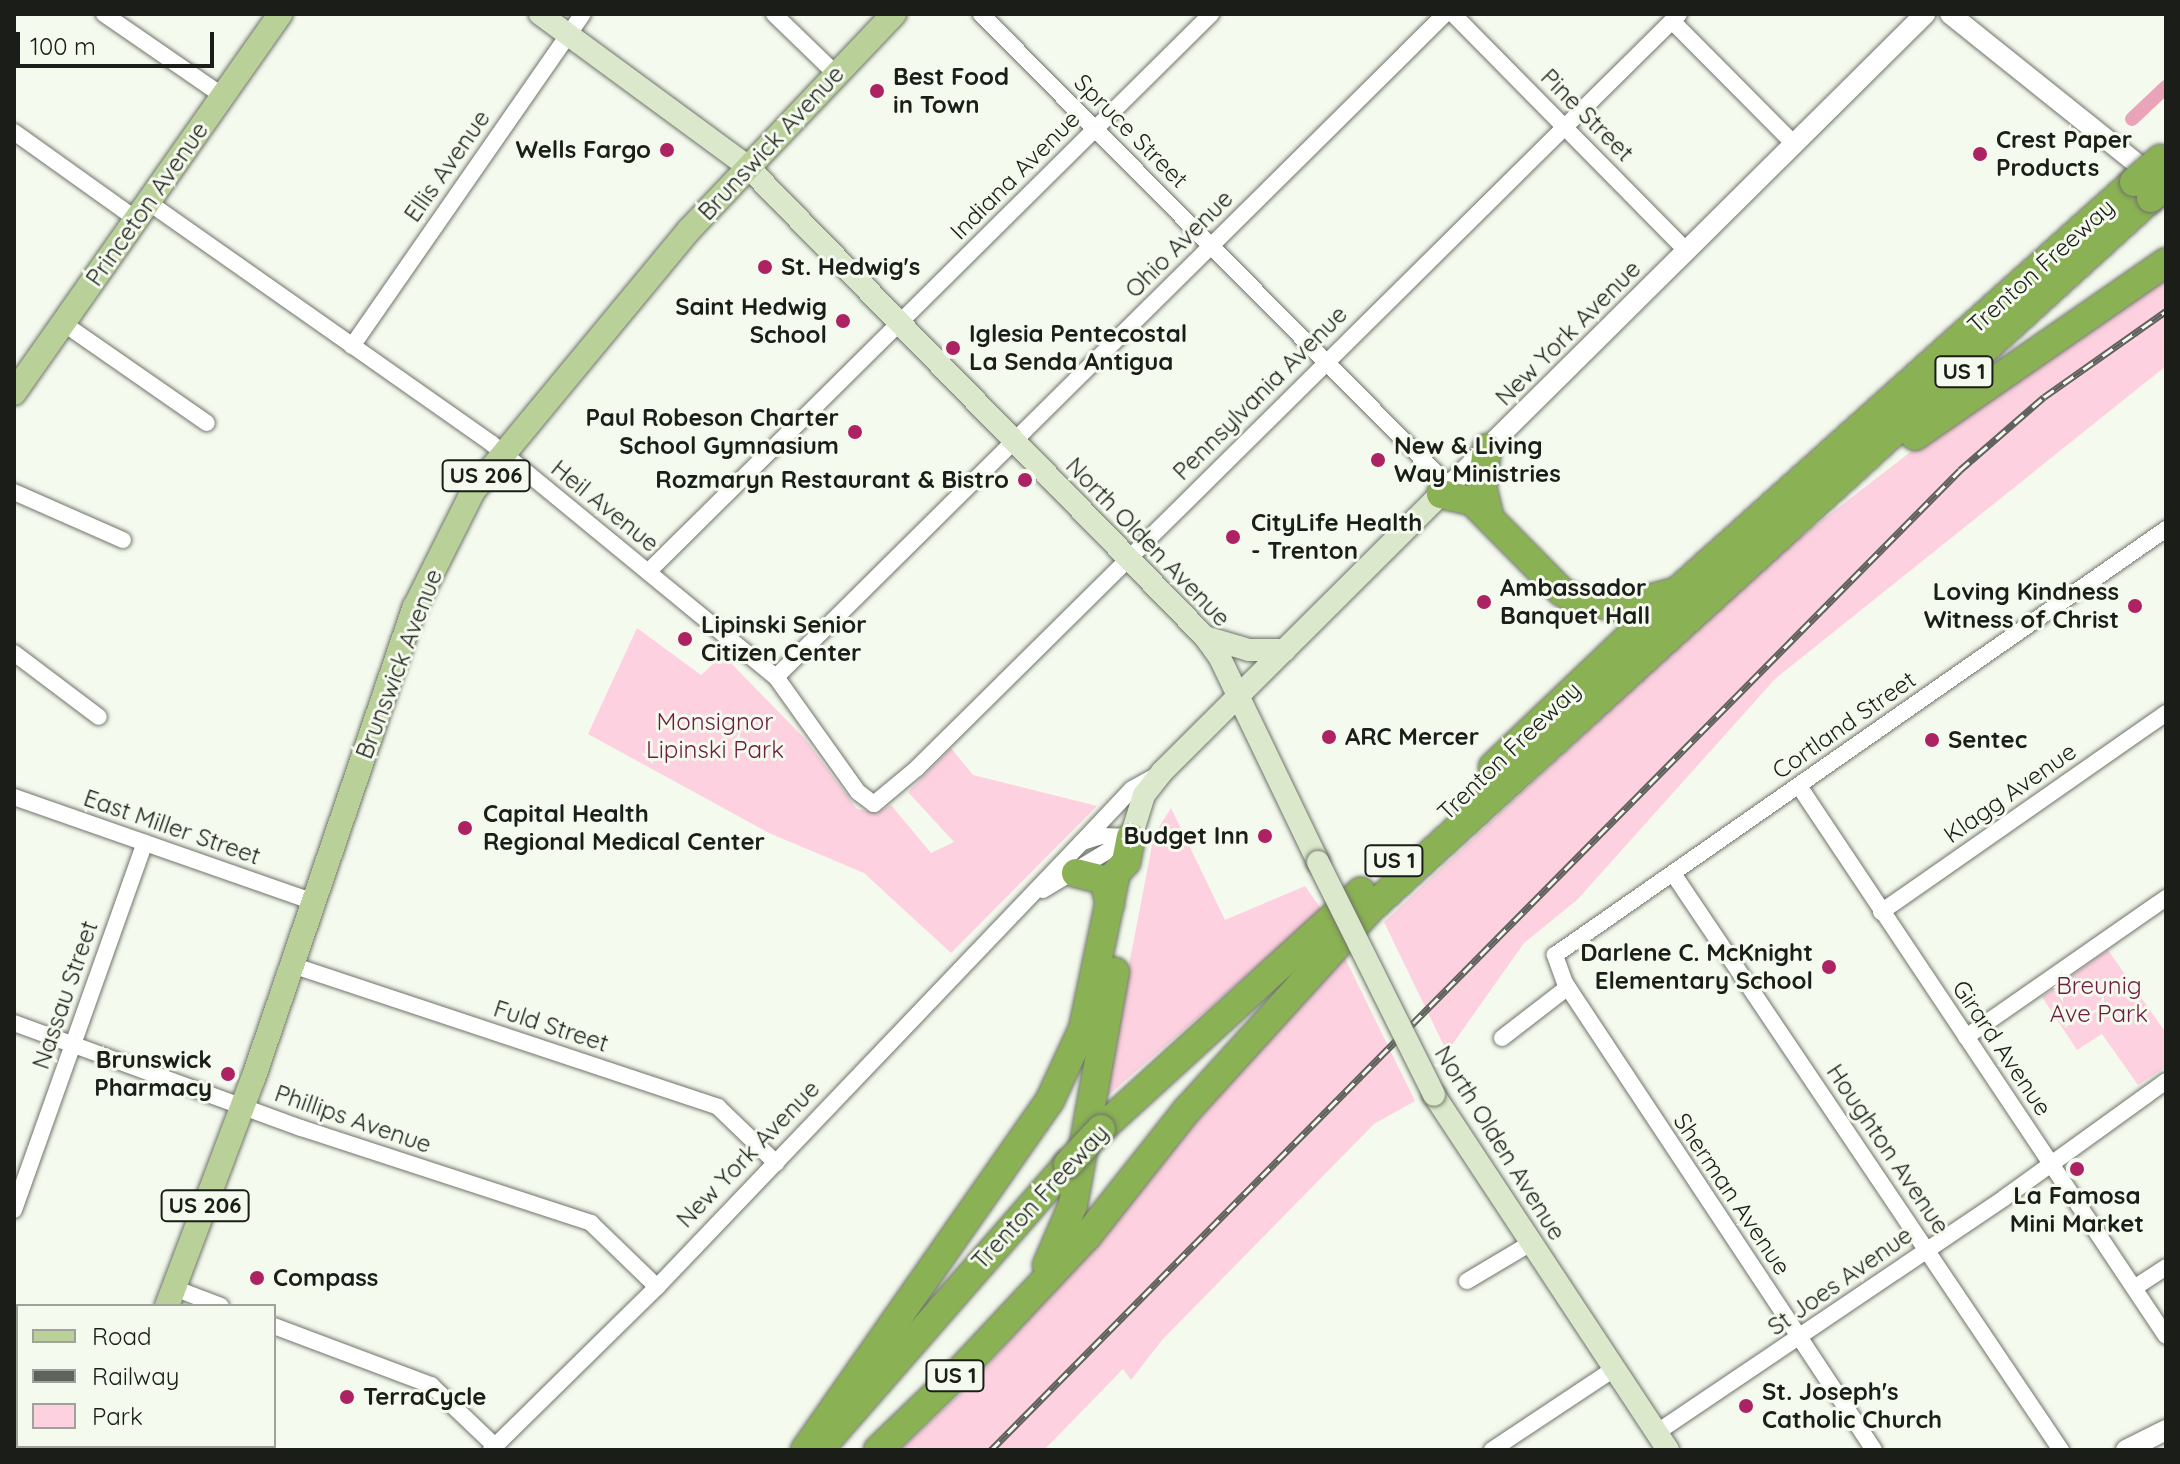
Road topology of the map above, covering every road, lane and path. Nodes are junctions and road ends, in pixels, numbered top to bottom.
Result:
1 (104, 14) edge
2 (280, 14) edge
3 (540, 14) edge
4 (583, 14) edge
5 (774, 14) edge
6 (894, 14) edge
7 (981, 14) edge
8 (1211, 14) edge
9 (1445, 14) edge
10 (1453, 14) edge
11 (1925, 14) edge
12 (1950, 14) edge
13 (1675, 18) edge
14 (569, 34) junction
15 (836, 74) junction
16 (223, 96) junction
17 (1565, 127) junction
18 (1095, 129) junction
19 (14, 132) edge
20 (1794, 144) junction
21 (747, 166) junction
22 (2157, 177) edge
23 (142, 211) junction
24 (1212, 245) junction
25 (1687, 251) junction
26 (2166, 262) edge
27 (63, 323) junction
28 (899, 324) junction
29 (352, 346) junction
30 (1326, 362) junction
31 (14, 393) edge
32 (207, 423) dead end
33 (1014, 440) junction
34 (1487, 448) junction
35 (504, 454) junction
36 (1445, 490) junction
37 (14, 492) edge
38 (1489, 516) junction
39 (2166, 529) edge
40 (123, 540) dead end
41 (1772, 541) junction
42 (1129, 558) junction
43 (648, 572) junction
44 (1682, 587) junction
45 (1205, 637) junction
46 (1285, 650) junction
47 (14, 653) edge
48 (776, 677) junction
49 (1238, 701) junction
50 (2166, 713) edge
51 (99, 717) dead end
52 (1162, 772) junction
53 (1799, 786) junction
54 (14, 797) edge
55 (874, 804) joint
56 (1082, 842) junction
57 (145, 843) junction
58 (1128, 850) junction
59 (1076, 873) junction
60 (1674, 875) junction
61 (1038, 892) junction
62 (2166, 898) edge
63 (313, 902) junction
64 (1110, 904) junction
65 (1881, 912) junction
66 (1554, 963) joint
67 (292, 965) junction
68 (1568, 987) junction
69 (14, 1023) edge
70 (1966, 1037) junction
71 (1502, 1038) dead end
72 (73, 1044) junction
73 (2166, 1081) edge
74 (242, 1107) junction
75 (2050, 1162) junction
76 (776, 1163) junction
77 (14, 1210) edge
78 (1531, 1243) junction
79 (1927, 1249) junction
80 (2166, 1267) edge
81 (1467, 1281) dead end
82 (657, 1287) junction
83 (2134, 1288) junction
84 (171, 1297) edge
85 (1029, 1298) junction
86 (210, 1304) edge
87 (276, 1327) edge
88 (2166, 1336) edge
89 (1799, 1338) junction
90 (1614, 1369) junction
91 (2159, 1438) edge
92 (1662, 1442) edge
93 (493, 1448) edge
94 (805, 1450) edge
95 (818, 1450) edge
96 (878, 1450) edge
97 (1492, 1450) edge
98 (1874, 1450) edge
99 (2061, 1450) edge
100 (2126, 1450) edge

1 - 16 street
2 - 16 main road, Princeton Avenue
3 - 14 main road, North Olden Avenue
4 - 14 street, Ellis Avenue
5 - 15 street
6 - 15 main road, Brunswick Avenue / US 206
7 - 18 street, Spruce Street
8 - 18 street, Indiana Avenue
9 - 24 street, Ohio Avenue
10 - 17 street, Pine Street
11 - 20 street, New York Avenue
12 - 22 street
13 - 17 street, Pennsylvania Avenue
13 - 20 street
14 - 21 main road, North Olden Avenue
14 - 29 street, Ellis Avenue
15 - 21 main road, Brunswick Avenue / US 206
16 - 23 main road, Princeton Avenue
17 - 25 street, Pine Street
17 - 30 street, Pennsylvania Avenue
18 - 24 street, Spruce Street
18 - 28 street, Indiana Avenue
19 - 23 street, Heil Avenue
20 - 25 street, New York Avenue
21 - 28 main road, North Olden Avenue
21 - 35 main road, Brunswick Avenue / US 206
22 - 41 highway, Trenton Freeway / US 1
22 - 44 highway, Trenton Freeway / US 1
23 - 27 main road, Princeton Avenue
23 - 29 street, Heil Avenue
24 - 30 street, Spruce Street
24 - 33 street, Ohio Avenue
25 - 34 street, New York Avenue
26 - 41 highway
27 - 31 main road, Princeton Avenue
27 - 32 street
28 - 33 main road, North Olden Avenue
28 - 43 street, Indiana Avenue
29 - 35 street, Heil Avenue
30 - 36 street, Spruce Street
30 - 42 street, Pennsylvania Avenue
33 - 42 main road, North Olden Avenue
33 - 48 street, Ohio Avenue
34 - 36 street, New York Avenue
34 - 38 highway
35 - 43 street, Heil Avenue
35 - 63 main road, Brunswick Avenue / US 206
36 - 38 highway
36 - 46 main road, New York Avenue
37 - 40 street
38 - 44 highway
39 - 53 street, Cortland Street
41 - 85 highway, Trenton Freeway / US 1
42 - 45 main road, North Olden Avenue
42 - 55 street, Pennsylvania Avenue
43 - 48 street, Heil Avenue
44 - 95 highway, Trenton Freeway / US 1, bridge
45 - 46 main road
45 - 49 main road, North Olden Avenue
46 - 49 main road, New York Avenue
47 - 51 street
48 - 55 street, Heil Avenue
49 - 52 main road, New York Avenue
49 - 78 main road, North Olden Avenue, bridge
50 - 65 street, Klagg Avenue
52 - 56 street, New York Avenue
52 - 58 main road, New York Avenue
53 - 60 street, Cortland Street
53 - 65 street, Girard Avenue
54 - 57 street, East Miller Street
56 - 58 street
56 - 61 street, New York Avenue
57 - 63 street, East Miller Street
57 - 72 street, Nassau Street
58 - 59 street, New York Avenue
58 - 64 highway
58 - 85 highway
59 - 61 street, New York Avenue
59 - 64 highway
60 - 66 street, Cortland Street
60 - 79 street, Houghton Avenue
61 - 76 street, New York Avenue
62 - 70 street
63 - 67 main road, Brunswick Avenue / US 206
64 - 94 highway
65 - 70 street, Girard Avenue
66 - 68 street, Sherman Avenue
67 - 74 main road, Brunswick Avenue / US 206
67 - 76 street, Fuld Street
68 - 71 street
68 - 89 street, Sherman Avenue
69 - 72 street, Phillips Avenue
70 - 75 street, Girard Avenue
72 - 74 street, Phillips Avenue
72 - 77 street, Nassau Street
73 - 75 street, St Joes Avenue
74 - 82 street, Phillips Avenue
74 - 84 main road, Brunswick Avenue / US 206
75 - 79 street, St Joes Avenue
75 - 83 street, Girard Avenue
76 - 82 street, New York Avenue
78 - 81 street
78 - 90 main road, North Olden Avenue
79 - 89 street, St Joes Avenue
79 - 99 street, Houghton Avenue
80 - 83 street
82 - 93 street, New York Avenue
83 - 88 street, Girard Avenue
84 - 86 street
85 - 96 highway, Trenton Freeway / US 1
87 - 93 street
89 - 92 street, St Joes Avenue
89 - 98 street, Sherman Avenue
90 - 92 main road, North Olden Avenue
90 - 97 street
91 - 100 street

